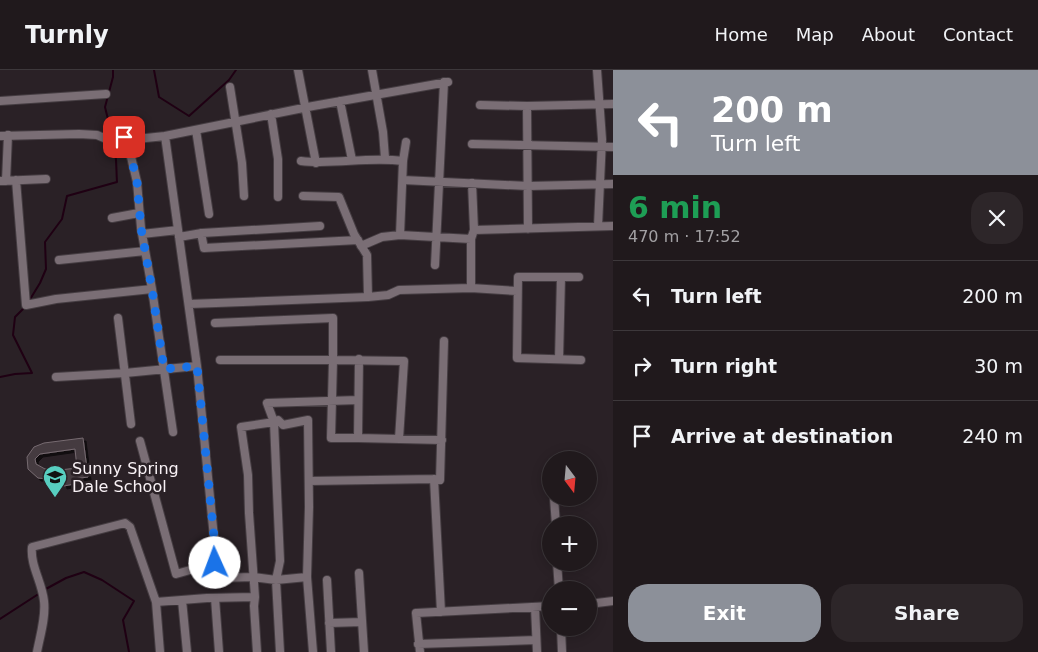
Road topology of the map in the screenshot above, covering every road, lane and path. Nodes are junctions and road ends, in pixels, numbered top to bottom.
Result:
1 (298, 70) edge
2 (372, 70) edge
3 (597, 70) edge
4 (230, 87) dead end
5 (106, 94) dead end
6 (377, 94) junction
7 (0, 101) edge
8 (340, 101) junction
9 (599, 104) junction
10 (613, 104) edge
11 (480, 105) dead end
12 (527, 106) junction
13 (306, 107) junction
14 (271, 114) junction
15 (236, 122) junction
16 (196, 130) junction
17 (4, 135) edge
18 (165, 136) junction
19 (126, 138) junction
20 (406, 142) dead end
21 (472, 144) dead end
22 (528, 145) junction
23 (601, 147) junction
24 (613, 148) edge
25 (385, 158) junction
26 (352, 160) junction
27 (403, 160) junction
28 (301, 161) dead end
29 (316, 163) junction
30 (46, 179) dead end
31 (16, 180) junction
32 (403, 180) junction
33 (3, 181) edge
34 (438, 182) junction
35 (472, 183) junction
36 (600, 184) junction
37 (613, 184) edge
38 (528, 186) junction
39 (244, 196) dead end
40 (303, 196) dead end
41 (278, 197) dead end
42 (139, 213) junction
43 (208, 214) dead end
44 (112, 218) dead end
45 (320, 226) dead end
46 (598, 226) junction
47 (613, 226) edge
48 (528, 228) junction
49 (474, 230) junction
50 (179, 233) junction
51 (201, 233) junction
52 (142, 234) junction
53 (400, 235) junction
54 (435, 237) junction
55 (471, 239) junction
56 (359, 243) junction
57 (145, 251) junction
58 (59, 260) dead end
59 (435, 265) dead end
60 (579, 276) dead end
61 (561, 277) junction
62 (471, 288) junction
63 (152, 289) junction
64 (517, 291) junction
65 (368, 297) junction
66 (189, 304) junction
67 (118, 318) dead end
68 (215, 323) dead end
69 (444, 341) dead end
70 (358, 359) junction
71 (559, 359) junction
72 (220, 360) dead end
73 (333, 360) junction
74 (581, 360) dead end
75 (197, 366) junction
76 (164, 369) junction
77 (125, 373) junction
78 (56, 377) dead end
79 (358, 400) junction
80 (332, 401) junction
81 (274, 422) junction
82 (131, 424) dead end
83 (173, 432) dead end
84 (358, 438) junction
85 (399, 439) junction
86 (442, 440) junction
87 (140, 441) dead end
88 (434, 479) junction
89 (309, 481) junction
90 (215, 563) junction
91 (359, 573) dead end
92 (254, 577) junction
93 (308, 577) junction
94 (276, 580) junction
95 (326, 580) dead end
96 (255, 597) junction
97 (215, 598) junction
98 (182, 600) junction
99 (613, 601) edge
100 (156, 602) junction
101 (597, 603) edge
102 (535, 607) junction
103 (542, 607) edge
104 (441, 612) junction
105 (362, 622) junction
106 (329, 623) junction
107 (561, 636) edge
108 (536, 640) junction
109 (419, 648) edge
110 (37, 652) edge
111 (160, 652) edge
112 (187, 652) edge
113 (219, 652) edge
114 (257, 652) edge
115 (280, 652) edge
116 (313, 652) edge
117 (331, 652) edge
118 (364, 652) edge
119 (537, 652) edge
120 (562, 652) edge

1 - 13 street
2 - 6 street
3 - 9 street
4 - 15 street
5 - 7 street
6 - 8 street
6 - 25 street
6 - 34 street
8 - 13 street
8 - 26 street
9 - 10 street
9 - 12 street
9 - 23 street
11 - 12 street
12 - 22 street
13 - 14 street
13 - 29 street
14 - 15 street
14 - 41 street
15 - 16 street
15 - 39 street
16 - 18 street
16 - 43 street
17 - 19 street
17 - 33 street
18 - 19 street
18 - 50 street
19 - 42 street
20 - 27 street
21 - 22 street
22 - 23 street
22 - 38 street
23 - 24 street
23 - 36 street
25 - 26 street
25 - 27 street
26 - 29 street
27 - 32 street
28 - 29 street
30 - 31 street
31 - 33 street
31 - 63 street
32 - 34 street
32 - 53 street
34 - 35 street
34 - 54 street
35 - 38 street
35 - 49 street
36 - 37 street
36 - 38 street
36 - 46 street
38 - 48 street
40 - 56 street
42 - 44 street
42 - 52 street
45 - 51 street
46 - 47 street
46 - 48 street
48 - 49 street
49 - 55 street
50 - 51 street
50 - 52 street
50 - 66 street
51 - 56 street
52 - 57 street
53 - 54 street
53 - 56 street
54 - 55 street
54 - 59 street
55 - 62 street
56 - 65 street
57 - 58 street
57 - 63 street
60 - 61 street
61 - 64 street
61 - 71 street
62 - 64 street
62 - 65 street
63 - 76 street
64 - 71 street
65 - 66 street
66 - 75 street
67 - 77 street
68 - 73 street
69 - 86 street
70 - 73 street
70 - 79 street
70 - 85 street
71 - 74 street
72 - 73 street
73 - 80 street
75 - 76 street
75 - 90 street
76 - 77 street
76 - 83 street
77 - 78 street
77 - 82 street
79 - 80 street
79 - 84 street
80 - 81 street
80 - 84 street
81 - 89 street
81 - 92 street
81 - 94 street
84 - 85 street
85 - 86 street
86 - 88 street
87 - 90 street
88 - 89 street
88 - 104 street
89 - 93 street
90 - 92 street
91 - 105 street
92 - 94 street
92 - 96 street
93 - 94 street
93 - 116 street
94 - 115 street
95 - 106 street
96 - 97 street
96 - 114 street
97 - 98 street
97 - 113 street
98 - 100 street
98 - 112 street
99 - 101 street
100 - 110 street
100 - 111 street
102 - 103 street
102 - 104 street
102 - 108 street
104 - 109 street
105 - 106 street
105 - 118 street
106 - 117 street
107 - 120 street
108 - 109 street
108 - 119 street

